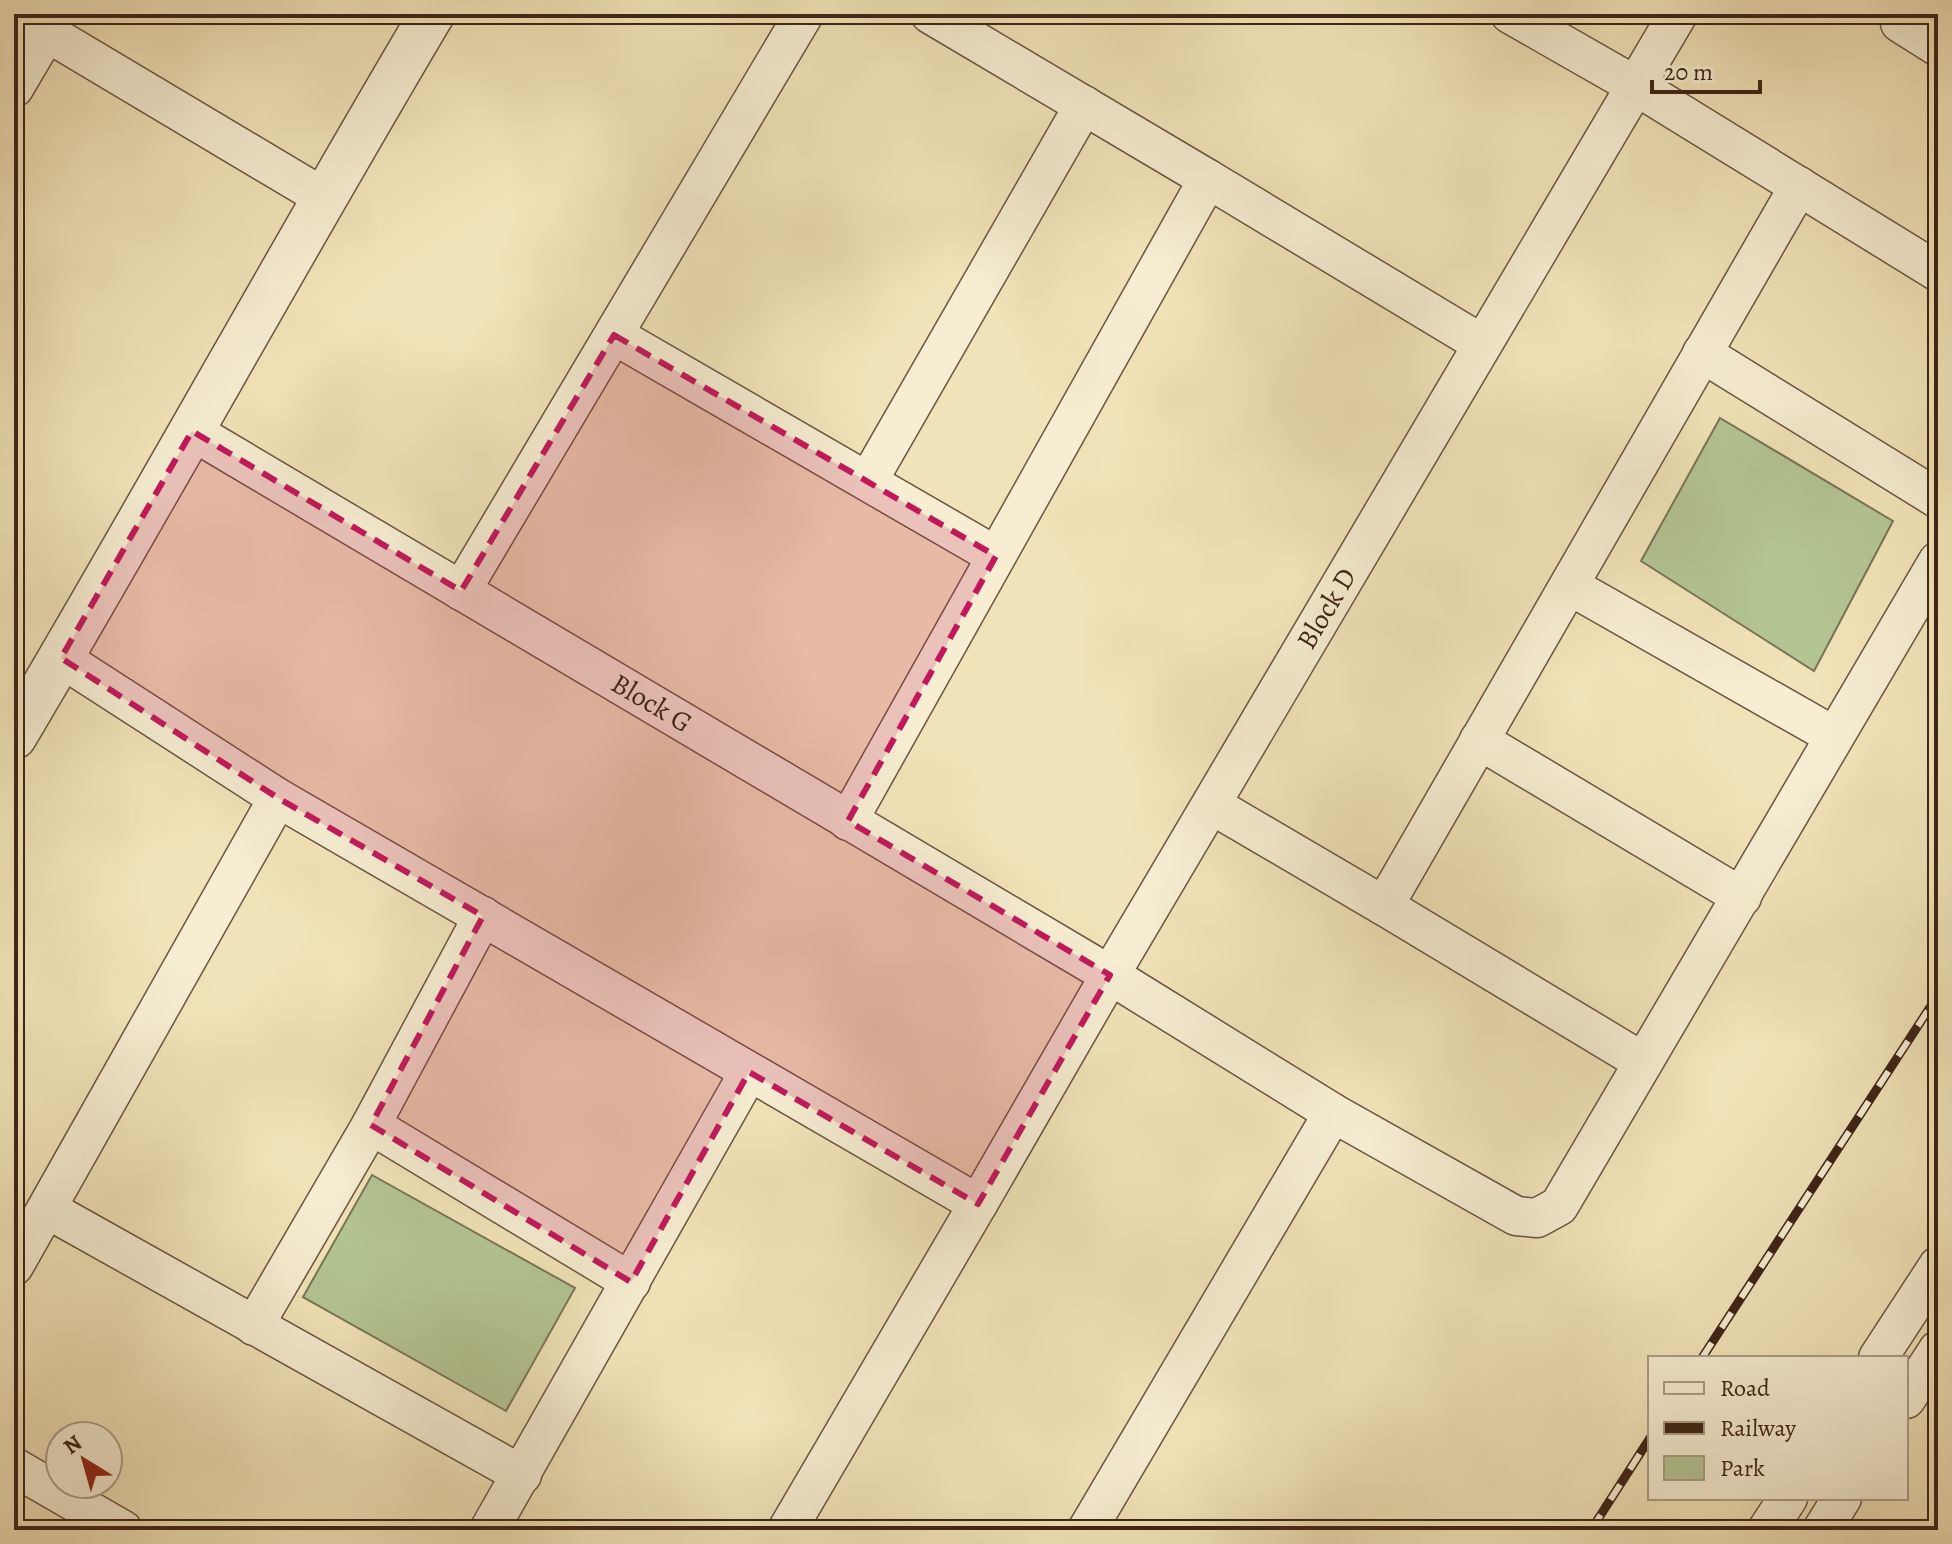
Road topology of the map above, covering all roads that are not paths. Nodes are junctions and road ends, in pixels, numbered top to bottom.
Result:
1 (432, 14) edge
2 (804, 14) edge
3 (930, 14) edge
4 (1510, 14) edge
5 (1678, 14) edge
6 (1896, 17) edge
7 (31, 23) edge
8 (1938, 47) edge
9 (1636, 86) junction
10 (14, 88) edge
11 (1084, 105) junction
12 (1208, 179) junction
13 (1799, 186) junction
14 (323, 197) junction
15 (1938, 272) edge
16 (614, 335) junction
17 (1482, 344) junction
18 (1702, 353) junction
19 (192, 431) junction
20 (868, 481) junction
21 (1938, 499) edge
22 (996, 556) junction
23 (1938, 561) edge
24 (1570, 586) junction
25 (461, 591) junction
26 (61, 658) junction
27 (1834, 736) junction
28 (14, 737) edge
29 (1479, 740) junction
30 (278, 798) junction
31 (1212, 805) junction
32 (848, 821) junction
33 (1742, 897) junction
34 (1384, 906) junction
35 (483, 916) junction
36 (1110, 975) junction
37 (1643, 1062) junction
38 (749, 1072) junction
39 (1333, 1113) junction
40 (371, 1125) junction
41 (978, 1204) junction
42 (47, 1209) junction
43 (14, 1266) edge
44 (1938, 1266) edge
45 (631, 1282) junction
46 (254, 1326) junction
47 (1938, 1350) edge
48 (1879, 1356) edge
49 (1908, 1396) edge
50 (14, 1467) edge
51 (522, 1475) junction
52 (1787, 1500) edge
53 (1841, 1500) edge
54 (123, 1530) edge
55 (489, 1530) edge
56 (787, 1530) edge
57 (1087, 1530) edge
58 (1767, 1530) edge
59 (1822, 1530) edge

1 - 14 street
2 - 16 street
3 - 11 street
4 - 9 street
5 - 9 street, Block D
6 - 8 street
7 - 10 street
7 - 14 street
9 - 13 street
9 - 17 street, Block D
11 - 12 street
11 - 20 street
12 - 17 street
12 - 22 street
13 - 15 street
13 - 18 street
14 - 19 street
16 - 20 street
16 - 25 street
17 - 31 street, Block D
18 - 21 street
18 - 24 street
19 - 25 street, Block G
19 - 26 street
20 - 22 street
22 - 32 street
23 - 27 street, Block G
24 - 27 street
24 - 29 street
25 - 32 street, Block G
26 - 28 street
26 - 30 street
27 - 33 street, Block G
29 - 33 street
29 - 34 street
30 - 35 street
30 - 42 street
31 - 34 street
31 - 36 street, Block D
32 - 36 street, Block G
33 - 37 street, Block G
34 - 37 street
35 - 38 street
35 - 40 street
36 - 39 street, Block G
36 - 41 street, Block D
37 - 39 street, Block G
38 - 41 street
38 - 45 street
39 - 57 street
40 - 45 street
40 - 46 street
41 - 56 street, Block D
42 - 43 street
42 - 46 street
44 - 48 street
45 - 51 street
46 - 51 street
47 - 49 street
50 - 54 street
51 - 55 street
52 - 58 street
53 - 59 street

